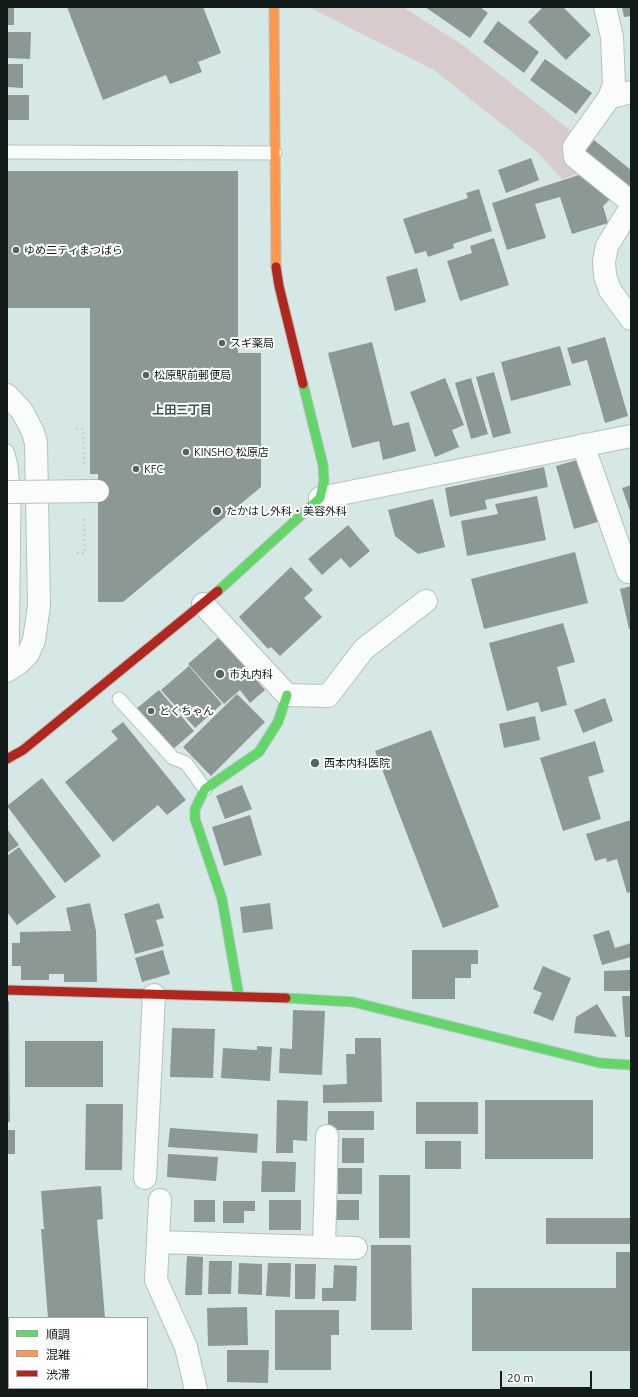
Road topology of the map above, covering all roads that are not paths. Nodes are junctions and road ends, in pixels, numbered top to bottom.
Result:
1 (274, 7) edge
2 (605, 7) edge
3 (631, 92) edge
4 (609, 98) junction
5 (7, 152) edge
6 (274, 153) junction
7 (631, 202) edge
8 (631, 207) edge
9 (631, 319) edge
10 (7, 395) edge
11 (631, 436) edge
12 (583, 445) junction
13 (7, 451) edge
14 (91, 491) road end
15 (7, 492) edge
16 (320, 498) junction
17 (631, 571) edge
18 (426, 600) dead end
19 (203, 604) junction
20 (10, 670) edge
21 (287, 695) junction
22 (118, 699) dead end
23 (7, 759) edge
24 (205, 789) junction
25 (7, 990) edge
26 (154, 995) junction
27 (239, 996) junction
28 (631, 1065) edge
29 (327, 1136) dead end
30 (145, 1178) dead end
31 (160, 1200) dead end
32 (158, 1242) junction
33 (324, 1247) junction
34 (356, 1248) dead end
35 (196, 1390) edge

1 - 6 street
2 - 4 street
3 - 4 street
4 - 7 street
5 - 6 lane
6 - 16 street
8 - 9 street
10 - 20 street
11 - 12 street
12 - 16 street
12 - 17 street
13 - 20 lane
14 - 15 street, bridge
16 - 19 street
18 - 21 street
19 - 21 street
19 - 23 street
21 - 24 street
22 - 24 lane
24 - 27 street
25 - 26 street
26 - 27 street
26 - 30 street
27 - 28 street
29 - 33 street
31 - 32 street
32 - 33 street
32 - 35 street
33 - 34 street

